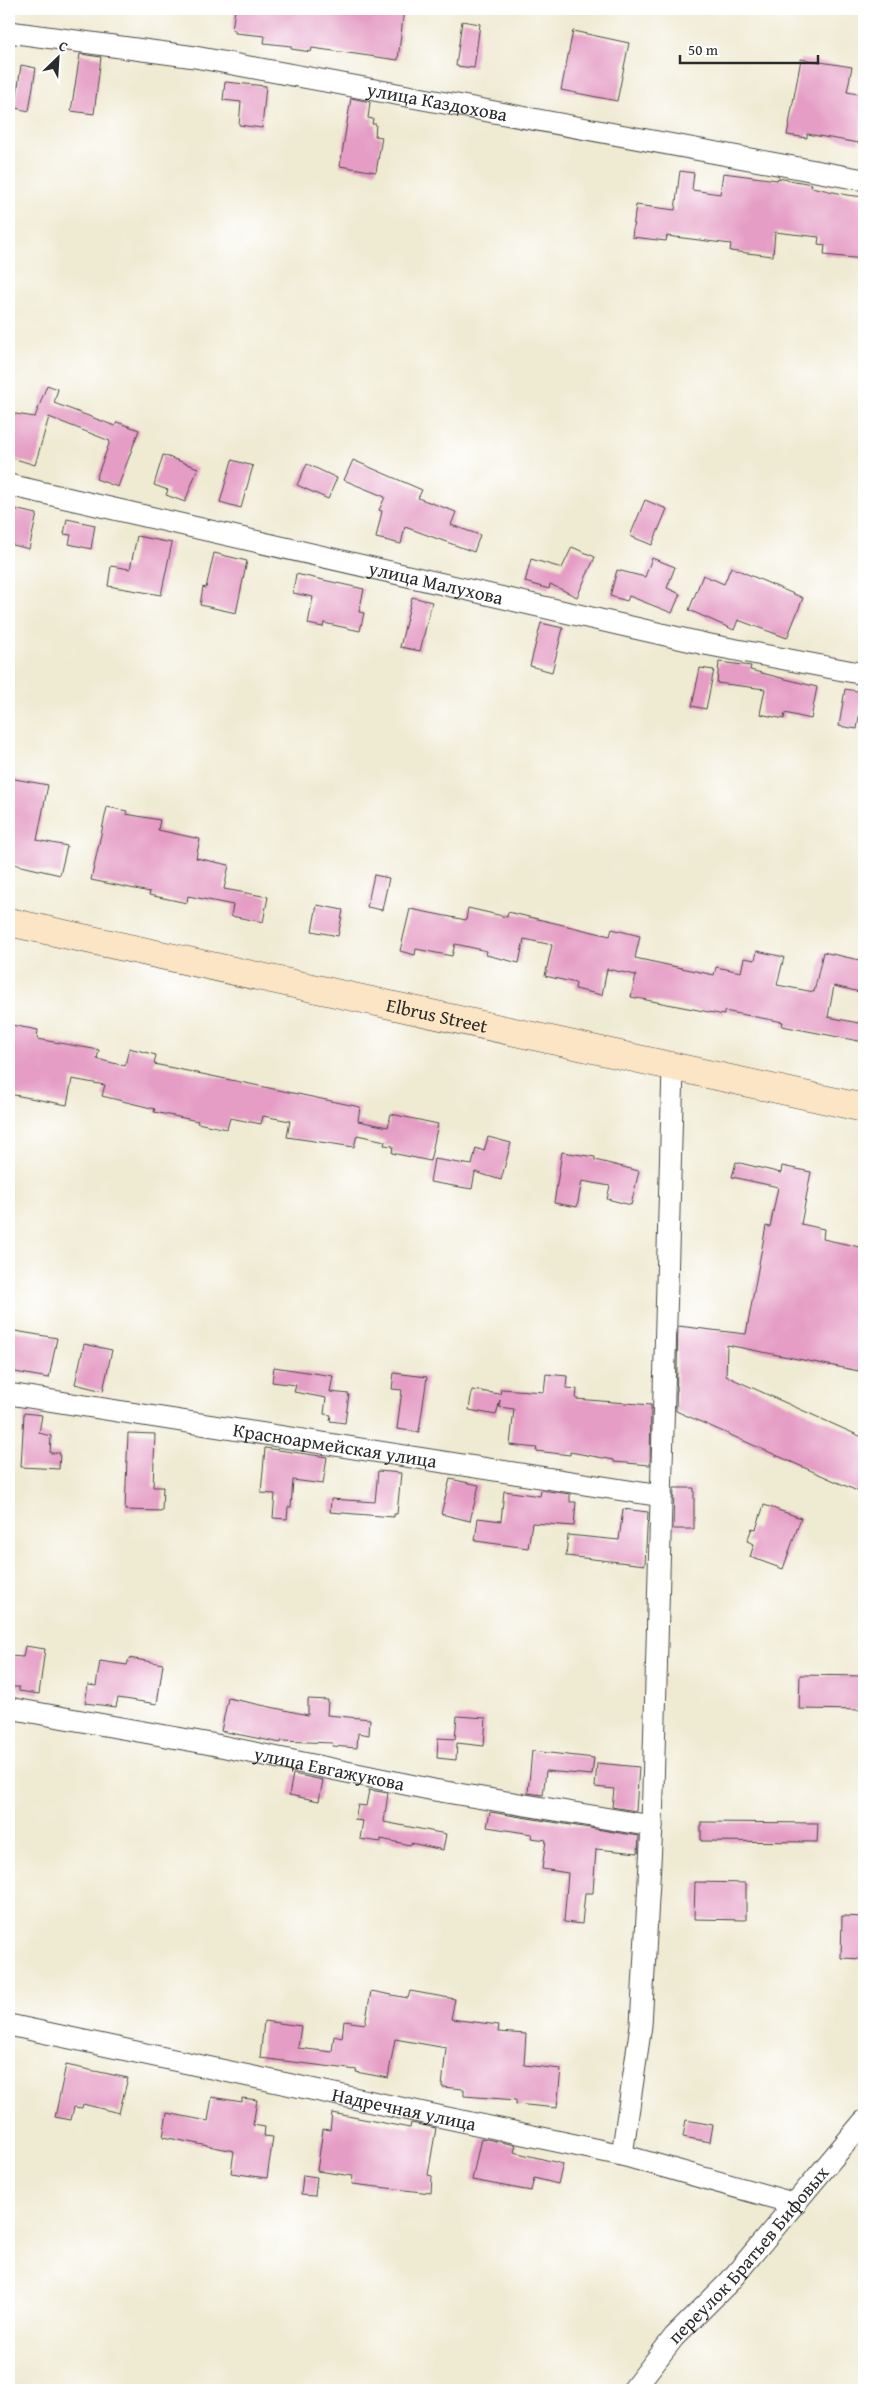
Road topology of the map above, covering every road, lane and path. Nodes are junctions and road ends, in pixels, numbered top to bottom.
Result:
1 (9, 32) edge
2 (864, 180) edge
3 (9, 485) edge
4 (864, 674) edge
5 (9, 922) edge
6 (673, 1068) junction
7 (864, 1108) edge
8 (9, 1394) edge
9 (661, 1496) junction
10 (9, 1708) edge
11 (652, 1826) junction
12 (9, 2025) edge
13 (864, 2121) edge
14 (622, 2156) junction
15 (796, 2204) junction
16 (633, 2390) edge

1 - 2 street, улица Каздохова
3 - 4 street, улица Малухова
5 - 6 street, Elbrus Street
6 - 7 street, Elbrus Street
6 - 9 street
8 - 9 street, Красноармейская улица
9 - 11 street
10 - 11 street, улица Евгажукова
11 - 14 street
12 - 14 street, Надречная улица
13 - 15 street, переулок Братьев Бифовых
14 - 15 street, Надречная улица
15 - 16 street, переулок Братьев Бифовых

